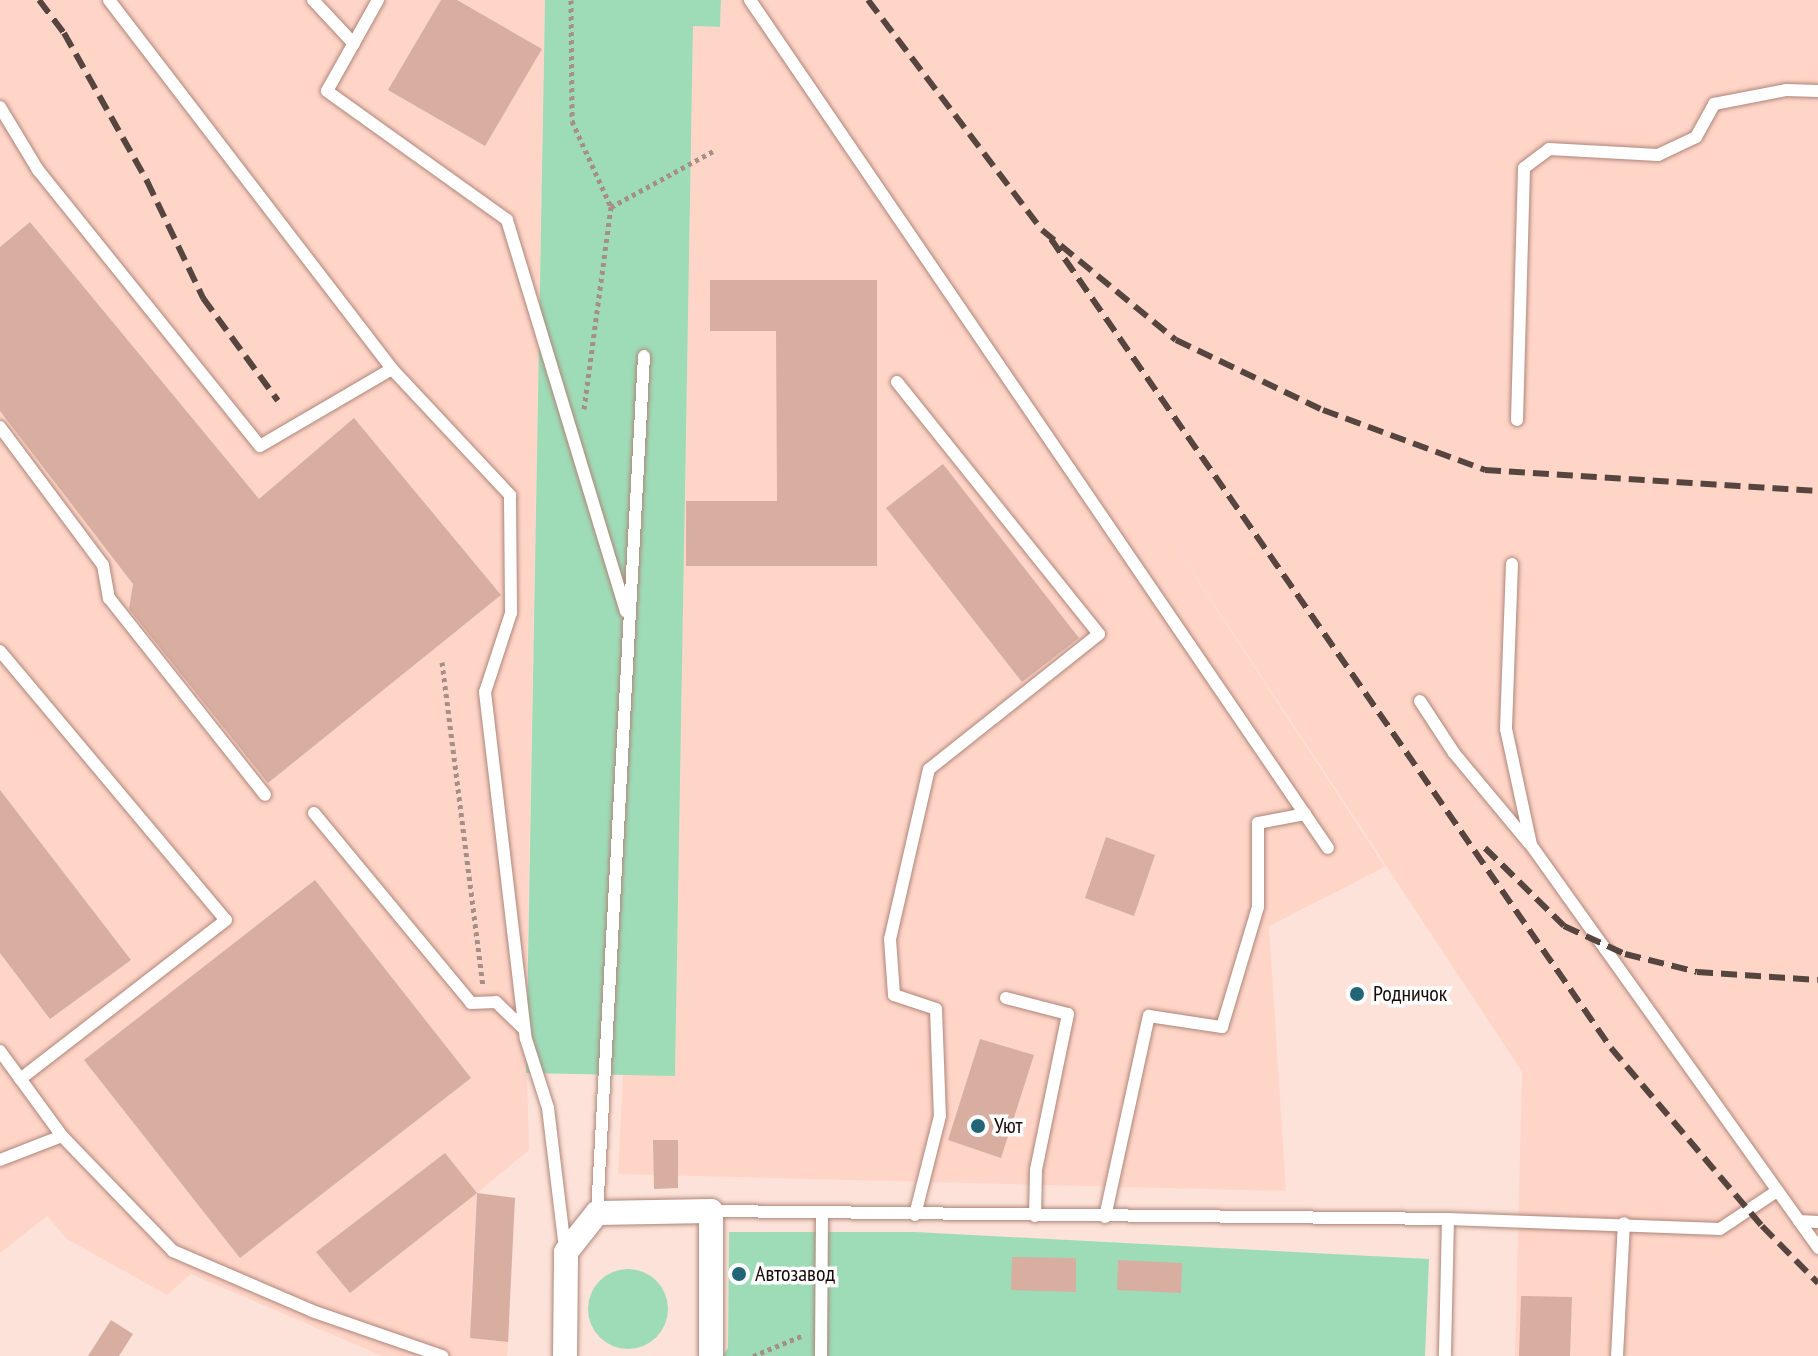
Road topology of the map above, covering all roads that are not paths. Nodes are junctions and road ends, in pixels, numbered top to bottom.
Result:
1 (109, 0) edge
2 (313, 0) edge
3 (378, 0) edge
4 (750, 0) edge
5 (354, 44) junction
6 (1818, 91) edge
7 (0, 107) edge
8 (644, 356) dead end
9 (392, 369) junction
10 (897, 382) dead end
11 (1517, 420) dead end
12 (0, 427) edge
13 (1512, 564) dead end
14 (629, 621) junction
15 (0, 651) edge
16 (1420, 701) dead end
17 (265, 795) dead end
18 (314, 813) dead end
19 (1305, 814) junction
20 (1531, 845) junction
21 (1328, 848) dead end
22 (1006, 998) dead end
23 (524, 1029) junction
24 (0, 1051) edge
25 (20, 1079) junction
26 (62, 1136) junction
27 (0, 1160) edge
28 (1777, 1191) junction
29 (711, 1211) junction
30 (597, 1213) junction
31 (822, 1215) junction
32 (915, 1215) junction
33 (1035, 1216) junction
34 (1105, 1217) junction
35 (1448, 1219) junction
36 (1799, 1221) junction
37 (1818, 1222) edge
38 (1624, 1223) junction
39 (1818, 1248) edge
40 (566, 1252) junction
41 (442, 1356) edge
42 (565, 1356) edge
43 (711, 1356) edge
44 (821, 1356) edge
45 (1445, 1356) edge
46 (1617, 1356) edge

1 - 9 lane
2 - 5 lane
3 - 5 lane
4 - 19 lane
5 - 14 lane
6 - 11 lane
7 - 9 lane
8 - 14 lane
9 - 23 lane
10 - 32 lane
12 - 17 lane
13 - 20 lane
14 - 30 lane
15 - 25 lane
16 - 20 lane
18 - 23 lane
19 - 21 lane
19 - 34 lane
20 - 28 lane
22 - 33 lane
23 - 40 lane
24 - 25 lane
25 - 26 lane
26 - 27 lane
26 - 41 lane
28 - 36 lane
28 - 38 lane
29 - 30 street
29 - 31 lane
29 - 43 street
30 - 40 street
31 - 32 lane
31 - 44 lane
32 - 33 lane
33 - 34 lane
34 - 35 lane
35 - 38 lane
35 - 45 lane
36 - 37 lane
36 - 39 lane
38 - 46 lane
40 - 42 street

